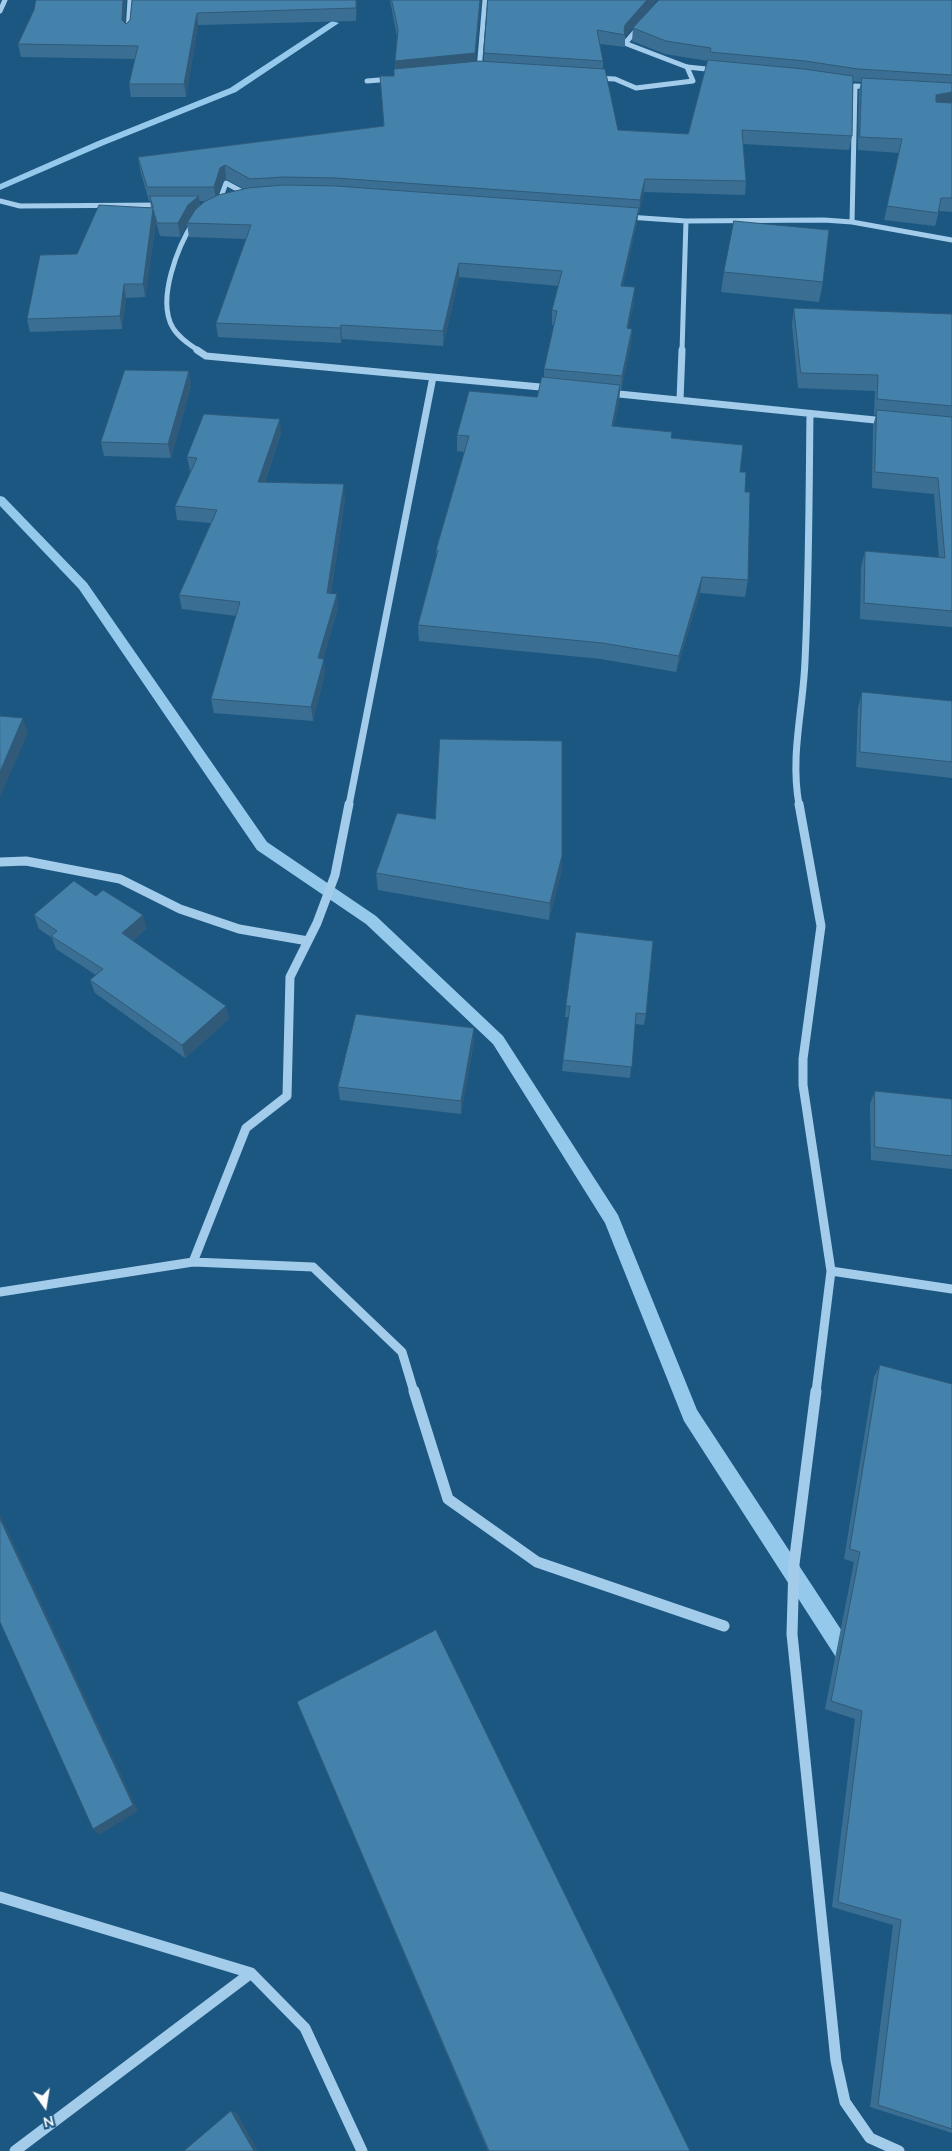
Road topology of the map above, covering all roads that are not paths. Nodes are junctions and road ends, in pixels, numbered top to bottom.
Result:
1 (5, 0) edge
2 (130, 0) edge
3 (485, 0) edge
4 (0, 12) edge
5 (645, 20) edge
6 (128, 33) edge
7 (687, 67) junction
8 (479, 70) junction
9 (470, 71) edge
10 (489, 71) edge
11 (727, 71) edge
12 (395, 78) edge
13 (586, 78) edge
14 (367, 81) dead end
15 (846, 85) edge
16 (855, 86) junction
17 (874, 87) edge
18 (244, 200) edge
19 (0, 201) edge
20 (227, 203) edge
21 (169, 205) edge
22 (219, 205) junction
23 (211, 207) edge
24 (199, 214) edge
25 (616, 216) edge
26 (686, 221) junction
27 (852, 222) junction
28 (952, 240) edge
29 (434, 377) junction
30 (562, 389) edge
31 (601, 393) edge
32 (680, 400) junction
33 (810, 414) junction
34 (895, 422) edge
35 (0, 862) edge
36 (308, 941) junction
37 (193, 1262) junction
38 (831, 1271) junction
39 (952, 1289) edge
40 (0, 1292) edge
41 (724, 1626) dead end
42 (0, 1897) edge
43 (250, 1973) junction
44 (15, 2151) edge
45 (362, 2151) edge
46 (899, 2151) edge

1 - 4 street
2 - 6 street
3 - 8 street
5 - 7 street
7 - 11 street
7 - 13 street
8 - 9 street
8 - 10 street
12 - 14 street
15 - 16 street
16 - 17 street
16 - 27 street
18 - 22 street
19 - 21 street
20 - 22 street
22 - 23 street
24 - 29 street
25 - 26 street
26 - 27 street
26 - 32 street
27 - 28 street
29 - 30 street
29 - 36 street
31 - 32 street
32 - 33 street
33 - 34 street
33 - 38 street
35 - 36 street
36 - 37 street
37 - 40 street
37 - 41 street
38 - 39 street
38 - 46 street
42 - 43 street
43 - 44 street
43 - 45 street

